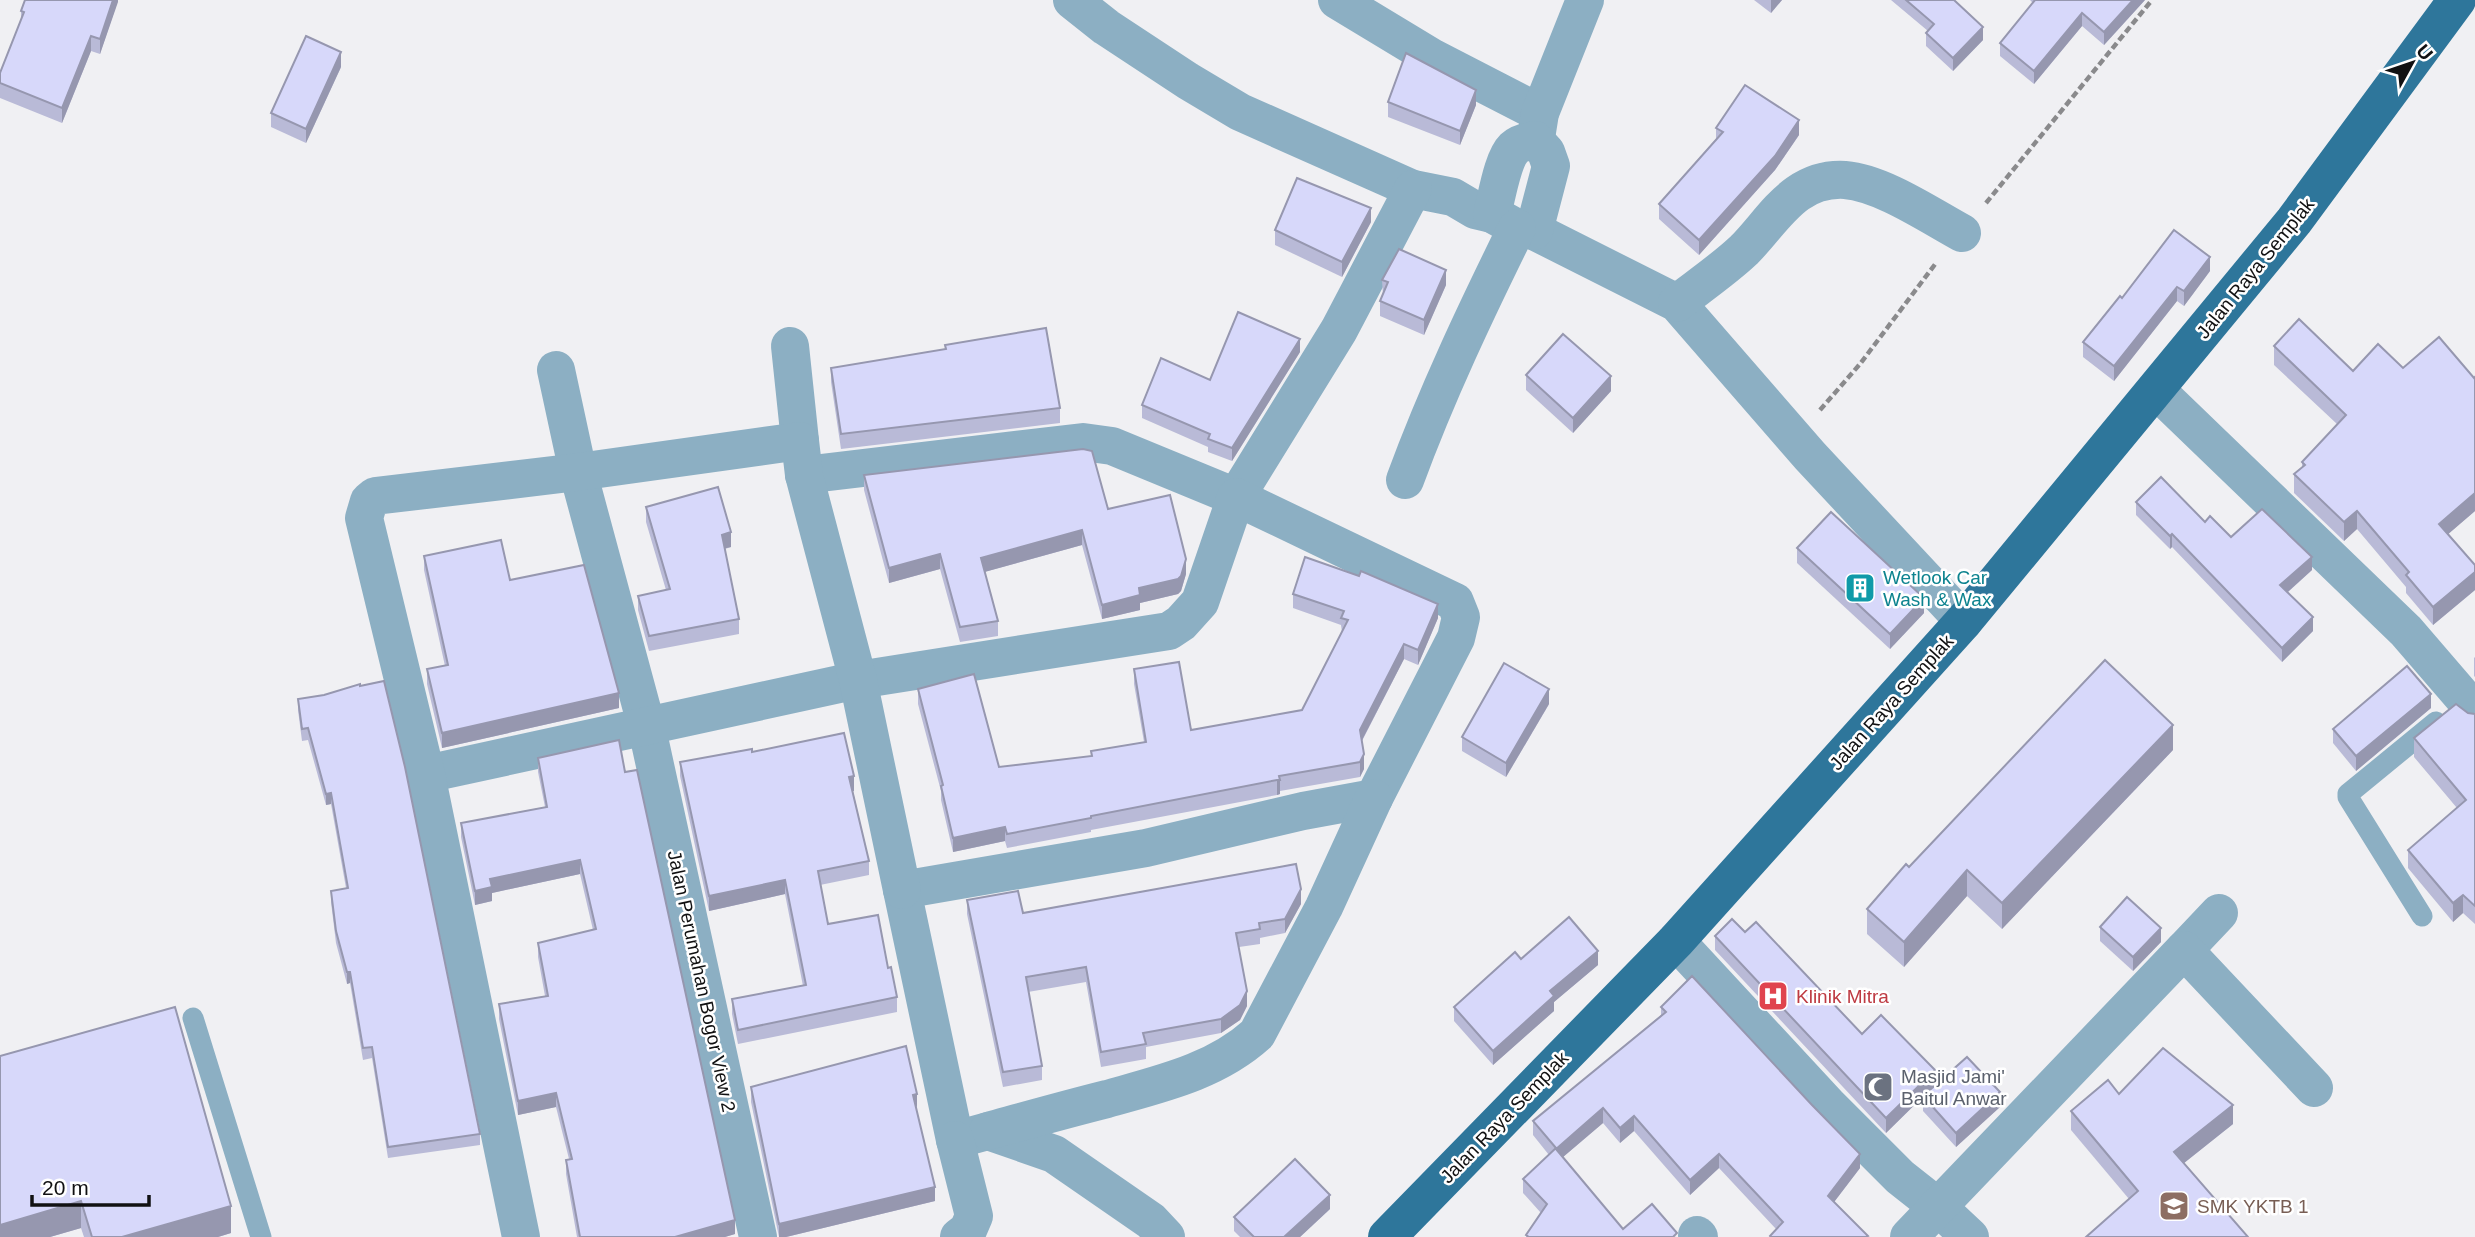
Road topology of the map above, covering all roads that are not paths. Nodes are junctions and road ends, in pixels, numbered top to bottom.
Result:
1 (1072, 0) edge
2 (1337, 0) edge
3 (1585, 0) edge
4 (2457, 0) edge
5 (1538, 126) junction
6 (1413, 189) junction
7 (1514, 225) junction
8 (1962, 233) dead end
9 (1677, 303) junction
10 (790, 346) dead end
11 (556, 370) dead end
12 (2156, 390) junction
13 (802, 458) junction
14 (578, 472) junction
15 (1405, 480) dead end
16 (1236, 497) junction
17 (1964, 621) junction
18 (858, 680) junction
19 (2470, 705) edge
20 (646, 724) junction
21 (426, 774) junction
22 (1374, 798) junction
23 (902, 890) junction
24 (2218, 913) dead end
25 (2422, 916) dead end
26 (1676, 941) junction
27 (2184, 950) junction
28 (193, 1018) dead end
29 (2314, 1088) dead end
30 (972, 1135) junction
31 (1938, 1207) junction
32 (1158, 1229) edge
33 (261, 1237) edge
34 (521, 1237) edge
35 (758, 1237) edge
36 (959, 1237) edge
37 (1387, 1237) edge
38 (1909, 1237) edge
39 (1970, 1237) edge

1 - 6 street
2 - 5 street
3 - 5 street
4 - 12 main road, Jalan Raya Semplak
5 - 7 street
6 - 7 street
6 - 16 street
7 - 9 street
7 - 15 street
8 - 9 street
9 - 17 street
10 - 13 street
11 - 14 street, Jalan Perumahan Bogor View 2
12 - 17 main road, Jalan Raya Semplak
12 - 19 street
13 - 14 street
13 - 16 street
13 - 18 street
14 - 20 street, Jalan Perumahan Bogor View 2
14 - 21 street
16 - 18 street
16 - 22 street
17 - 26 main road, Jalan Raya Semplak
18 - 20 street
18 - 23 street
19 - 25 lane
20 - 21 street
20 - 35 street, Jalan Perumahan Bogor View 2
21 - 34 street
22 - 23 street
22 - 30 street
23 - 30 street
24 - 27 street
26 - 31 street
26 - 37 main road, Jalan Raya Semplak
27 - 29 street
27 - 31 street
28 - 33 lane
30 - 32 street
30 - 36 street
31 - 38 street
31 - 39 street

